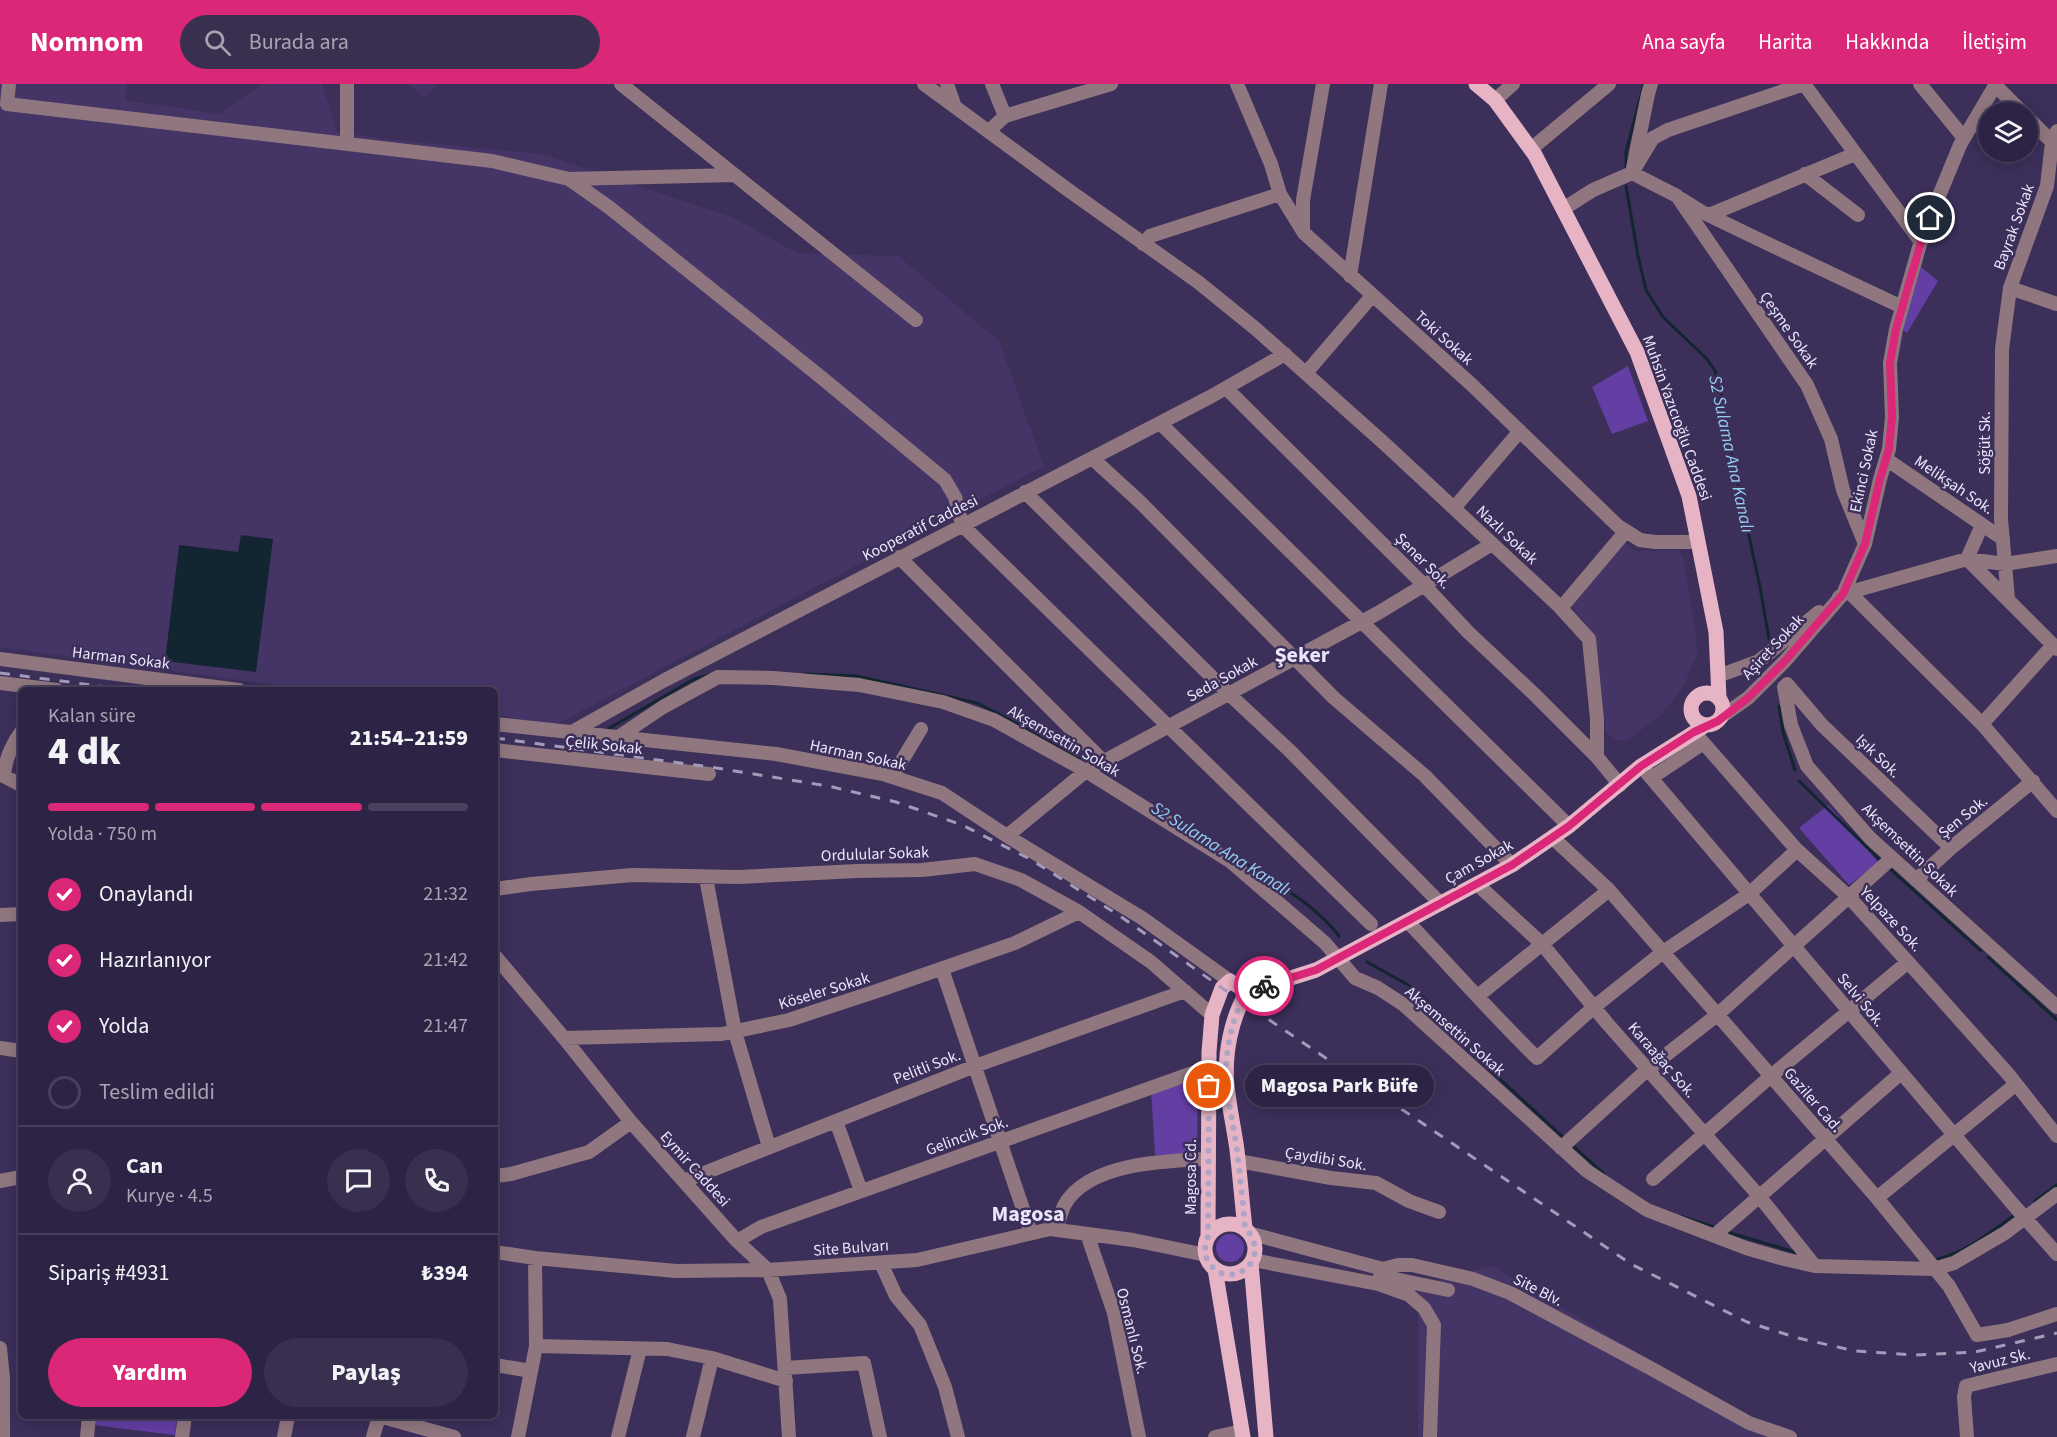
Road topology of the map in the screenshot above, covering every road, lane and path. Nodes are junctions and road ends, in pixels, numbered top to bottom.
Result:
1 (9, 84) edge
2 (347, 84) edge
3 (621, 84) edge
4 (924, 84) edge
5 (947, 84) edge
6 (992, 84) edge
7 (1111, 84) edge
8 (1238, 84) edge
9 (1323, 84) edge
10 (1381, 84) edge
11 (1476, 84) edge
12 (1513, 84) edge
13 (1609, 84) edge
14 (1651, 84) edge
15 (1804, 84) edge
16 (1920, 84) edge
17 (1995, 84) edge
18 (1074, 90) edge
19 (1495, 100) junction
20 (2012, 102) edge
21 (955, 107) junction
22 (1005, 116) junction
23 (2038, 125) edge
24 (989, 131) junction
25 (2055, 136) edge
26 (1964, 138) junction
27 (347, 143) junction
28 (1531, 149) junction
29 (1855, 154) junction
30 (1632, 173) junction
31 (1805, 174) junction
32 (735, 175) junction
33 (568, 179) junction
34 (2052, 188) edge
35 (1280, 194) junction
36 (1677, 196) junction
37 (1563, 209) junction
38 (1709, 215) junction
39 (1858, 215) dead end
40 (1304, 233) junction
41 (1921, 242) junction
42 (1143, 244) junction
43 (1350, 276) junction
44 (2010, 288) junction
45 (1372, 296) junction
46 (2057, 304) edge
47 (1902, 307) junction
48 (916, 320) dead end
49 (1285, 354) junction
50 (1306, 373) junction
51 (1226, 388) junction
52 (1160, 423) junction
53 (1520, 431) junction
54 (1092, 458) junction
55 (1886, 459) junction
56 (1025, 492) junction
57 (1454, 508) junction
58 (962, 525) junction
59 (1982, 525) junction
60 (1626, 531) junction
61 (2003, 539) junction
62 (1698, 542) junction
63 (1492, 544) junction
64 (1865, 544) junction
65 (2057, 556) edge
66 (899, 557) junction
67 (1967, 559) junction
68 (2005, 564) junction
69 (1424, 585) junction
70 (1846, 593) junction
71 (2008, 599) junction
72 (1561, 608) junction
73 (1361, 622) junction
74 (2055, 647) edge
75 (1294, 658) junction
76 (0, 659) edge
77 (1718, 676) junction
78 (0, 682) edge
79 (1786, 685) joint
80 (29, 687) edge
81 (216, 687) edge
82 (1229, 694) junction
83 (1719, 698) junction
84 (1722, 717) junction
85 (498, 724) edge
86 (1982, 724) junction
87 (1168, 727) junction
88 (921, 729) dead end
89 (570, 733) junction
90 (1701, 733) junction
91 (18, 736) edge
92 (616, 738) junction
93 (498, 750) edge
94 (1597, 757) junction
95 (1103, 761) junction
96 (1086, 771) junction
97 (1646, 772) junction
98 (709, 774) dead end
99 (2, 775) edge
100 (892, 777) junction
101 (2033, 781) junction
102 (18, 783) edge
103 (1620, 785) junction
104 (2057, 811) edge
105 (1569, 826) junction
106 (1007, 836) junction
107 (1552, 838) junction
108 (1951, 848) junction
109 (1797, 850) junction
110 (1892, 858) junction
111 (1512, 865) junction
112 (706, 878) junction
113 (1916, 880) junction
114 (1477, 884) junction
115 (498, 890) edge
116 (1609, 890) junction
117 (1749, 894) junction
118 (1849, 897) junction
119 (1441, 904) junction
120 (1079, 912) junction
121 (18, 914) edge
122 (0, 915) edge
123 (1408, 922) junction
124 (1371, 924) dead end
125 (1542, 944) junction
126 (1793, 946) junction
127 (1663, 952) junction
128 (1338, 958) junction
129 (498, 960) edge
130 (1908, 962) junction
131 (942, 969) junction
132 (1230, 981) junction
133 (1185, 991) junction
134 (1247, 992) junction
135 (1479, 996) junction
136 (1594, 1007) junction
137 (2057, 1007) edge
138 (1849, 1011) junction
139 (1212, 1015) junction
140 (1718, 1015) junction
141 (735, 1032) junction
142 (564, 1038) junction
143 (0, 1048) edge
144 (18, 1051) edge
145 (975, 1066) junction
146 (1209, 1067) junction
147 (1648, 1069) junction
148 (1901, 1073) junction
149 (1771, 1076) junction
150 (2016, 1084) junction
151 (836, 1121) junction
152 (631, 1122) junction
153 (1705, 1134) junction
154 (1954, 1136) junction
155 (2057, 1136) edge
156 (1826, 1139) junction
157 (1000, 1141) junction
158 (769, 1147) junction
159 (1561, 1148) junction
160 (1209, 1159) junction
161 (1238, 1161) junction
162 (498, 1176) edge
163 (18, 1178) edge
164 (1653, 1179) dead end
165 (0, 1181) edge
166 (684, 1181) junction
167 (861, 1191) junction
168 (2057, 1194) edge
169 (1759, 1196) junction
170 (1877, 1198) junction
171 (1439, 1212) dead end
172 (2021, 1214) junction
173 (1056, 1230) junction
174 (1248, 1231) junction
175 (1031, 1233) junction
176 (1087, 1234) junction
177 (1715, 1235) junction
178 (1208, 1236) junction
179 (737, 1241) junction
180 (498, 1252) edge
181 (2057, 1254) edge
182 (1206, 1255) junction
183 (535, 1258) junction
184 (1252, 1261) junction
185 (881, 1263) junction
186 (1815, 1266) junction
187 (1215, 1269) junction
188 (1934, 1269) junction
189 (768, 1270) junction
190 (1380, 1276) junction
191 (1448, 1290) dead end
192 (2057, 1314) edge
193 (536, 1346) junction
194 (0, 1348) edge
195 (640, 1349) junction
196 (712, 1358) junction
197 (2057, 1364) edge
198 (498, 1366) edge
199 (531, 1371) junction
200 (785, 1375) junction
201 (89, 1419) edge
202 (185, 1419) edge
203 (287, 1419) edge
204 (378, 1419) edge
205 (390, 1419) edge
206 (1243, 1434) edge
207 (3, 1437) edge
208 (87, 1437) edge
209 (182, 1437) edge
210 (284, 1437) edge
211 (373, 1437) edge
212 (454, 1437) edge
213 (518, 1437) edge
214 (618, 1437) edge
215 (693, 1437) edge
216 (789, 1437) edge
217 (880, 1437) edge
218 (958, 1437) edge
219 (1139, 1437) edge
220 (1215, 1437) edge
221 (1266, 1437) edge
222 (1430, 1437) edge
223 (1790, 1437) edge
224 (1967, 1437) edge

1 - 27 street
2 - 27 street
3 - 32 street
4 - 21 street, Nazlı Sokak
5 - 21 street
6 - 22 street
7 - 18 street
8 - 35 street, Toki Sokak
9 - 40 street
10 - 43 street
11 - 19 main road, Muhsin Yazıcıoğlu Caddesi
12 - 19 street
13 - 28 street
14 - 30 street
15 - 29 street
15 - 30 street
16 - 26 street
17 - 20 street
17 - 26 street, Ekinci Sokak
18 - 22 street
19 - 28 main road, Muhsin Yazıcıoğlu Caddesi
21 - 24 street, Nazlı Sokak
22 - 24 street
23 - 25 street
24 - 42 street, Nazlı Sokak
25 - 34 street, Bayrak Sokak
26 - 41 street, Ekinci Sokak
27 - 33 street
28 - 37 main road, Muhsin Yazıcıoğlu Caddesi
29 - 31 street
29 - 41 street
30 - 36 street, Çeşme Sokak
30 - 37 street
31 - 38 street
31 - 39 street
32 - 33 street
32 - 48 street
33 - 58 street
34 - 44 street, Bayrak Sokak
35 - 40 street, Toki Sokak
35 - 42 street
36 - 38 street
36 - 64 street, Çeşme Sokak
37 - 62 main road, Muhsin Yazıcıoğlu Caddesi
38 - 47 street
40 - 43 street, Toki Sokak
41 - 47 street, Ekinci Sokak
42 - 49 street, Nazlı Sokak
43 - 45 street, Toki Sokak
44 - 46 street
44 - 61 street, Söğüt Sk.
45 - 50 street
45 - 53 street, Toki Sokak
47 - 55 street, Ekinci Sokak
49 - 50 street, Nazlı Sokak
49 - 51 street, Kooperatif Caddesi
50 - 57 street, Nazlı Sokak
51 - 52 street, Kooperatif Caddesi
51 - 69 street, Şener Sok.
52 - 54 street, Kooperatif Caddesi
52 - 73 street
53 - 57 street
53 - 60 street, Toki Sokak
54 - 56 street, Kooperatif Caddesi
54 - 75 street
55 - 59 street, Melikşah Sok.
55 - 64 street, Ekinci Sokak
56 - 58 street, Kooperatif Caddesi
56 - 82 street
57 - 63 street, Nazlı Sokak
58 - 66 street, Kooperatif Caddesi
58 - 87 street
59 - 61 street, Melikşah Sok.
59 - 67 street
60 - 62 street, Toki Sokak
60 - 72 street
61 - 68 street, Söğüt Sk.
62 - 77 main road, Muhsin Yazıcıoğlu Caddesi
63 - 69 street, Seda Sokak
63 - 72 street, Nazlı Sokak
64 - 70 street, Ekinci Sokak
65 - 68 street, Aşiret Sokak
66 - 89 street, Kooperatif Caddesi
66 - 95 street
67 - 68 street, Aşiret Sokak
67 - 70 street, Aşiret Sokak
67 - 71 street
68 - 71 street, Söğüt Sk.
69 - 73 street, Seda Sokak
69 - 94 street, Şener Sok.
70 - 77 street, Aşiret Sokak
70 - 84 street, Aşiret Sokak
70 - 86 street
71 - 74 street
72 - 94 street, Nazlı Sokak
73 - 75 street, Seda Sokak
73 - 105 street
74 - 86 street
75 - 82 street, Seda Sokak
75 - 111 street
76 - 81 street, Harman Sokak
77 - 83 main road, Muhsin Yazıcıoğlu Caddesi
78 - 80 street
79 - 108 street, Işık Sok.
79 - 110 street, Akşemsettin Sokak
82 - 87 street, Seda Sokak
82 - 119 street
83 - 84 main road
83 - 90 main road
84 - 90 main road
85 - 89 street, Harman Sokak
86 - 101 street
87 - 95 street, Seda Sokak
87 - 124 street
88 - 100 street
89 - 92 street, Harman Sokak
90 - 97 main road, Çam Sokak
90 - 109 street, Yelpaze Sok.
91 - 99 street
92 - 96 street, Akşemsettin Sokak
92 - 100 street, Harman Sokak
93 - 98 street, Çelik Sokak
94 - 103 street
95 - 96 street, Seda Sokak
96 - 106 street, Seda Sokak
96 - 128 street, Akşemsettin Sokak
97 - 103 main road, Çam Sokak
97 - 117 street, Selvi Sok.
99 - 102 street
100 - 106 street, Harman Sokak
101 - 104 street
101 - 108 street, Şen Sok.
103 - 105 main road, Çam Sokak
105 - 107 main road, Çam Sokak
106 - 132 street, Harman Sokak
107 - 111 main road, Çam Sokak
107 - 116 street, Gaziler Cad.
108 - 113 street, Şen Sok.
109 - 117 street
109 - 118 street, Yelpaze Sok.
110 - 113 street, Akşemsettin Sokak
110 - 118 street
111 - 114 main road, Çam Sokak
112 - 115 street, Ordulular Sokak
112 - 120 street, Ordulular Sokak
112 - 141 street
113 - 137 street, Akşemsettin Sokak
114 - 119 main road, Çam Sokak
114 - 125 street, Karaağaç Sok.
116 - 125 street
116 - 127 street, Gaziler Cad.
117 - 126 street, Selvi Sok.
117 - 127 street
118 - 126 street
118 - 130 street, Yelpaze Sok.
119 - 123 main road, Çam Sokak
120 - 131 street, Köseler Sokak
120 - 133 street, Ordulular Sokak
121 - 122 street
123 - 128 main road, Çam Sokak
123 - 135 street
125 - 135 street
125 - 136 street, Karaağaç Sok.
126 - 138 street, Selvi Sok.
126 - 140 street
127 - 136 street
127 - 140 street, Gaziler Cad.
128 - 134 main road, Çam Sokak
128 - 159 street, Akşemsettin Sokak
129 - 142 street, Eymir Caddesi
130 - 138 street
130 - 150 street, Yelpaze Sok.
131 - 141 street, Köseler Sokak
131 - 145 street
132 - 134 main road
132 - 139 main road, Magosa Cd.
133 - 139 street, Ordulular Sokak
133 - 145 street, Pelitli Sok.
134 - 161 main road
135 - 136 street
136 - 147 street, Karaağaç Sok.
138 - 148 street, Selvi Sok.
138 - 149 street
139 - 146 main road, Magosa Cd.
140 - 147 street
140 - 149 street, Gaziler Cad.
141 - 142 street, Köseler Sokak
141 - 158 street
142 - 152 street, Eymir Caddesi
143 - 144 street
145 - 151 street, Pelitli Sok.
145 - 157 street
146 - 157 street, Gelincik Sok.
146 - 160 main road, Magosa Cd.
147 - 153 street, Karaağaç Sok.
147 - 159 street
148 - 154 street, Selvi Sok.
148 - 156 street
149 - 153 street
149 - 156 street, Gaziler Cad.
150 - 154 street
150 - 155 street, Yelpaze Sok.
151 - 158 street, Pelitli Sok.
151 - 167 street
152 - 162 street
152 - 166 street, Eymir Caddesi
153 - 164 street
153 - 169 street, Karaağaç Sok.
154 - 170 street
154 - 172 street, Selvi Sok.
156 - 169 street
156 - 170 street, Gaziler Cad.
157 - 167 street, Gelincik Sok.
157 - 175 street
158 - 166 street, Pelitli Sok.
159 - 177 street, Akşemsettin Sokak
160 - 173 street
160 - 178 main road, Magosa Cd.
161 - 171 street, Çaydibi Sok.
161 - 174 main road
163 - 165 street
166 - 179 street, Eymir Caddesi
167 - 179 street, Gelincik Sok.
168 - 172 street, Akşemsettin Sokak
169 - 177 street
169 - 186 street, Karaağaç Sok.
170 - 188 street, Gaziler Cad.
172 - 181 street, Selvi Sok.
172 - 188 street, Akşemsettin Sokak
173 - 175 street, Site Bulvarı
173 - 176 street, Site Bulvarı
174 - 178 main road
174 - 184 main road
174 - 190 street, Site Blv.
175 - 185 street, Site Bulvarı
176 - 182 street, Site Bulvarı
176 - 219 street, Osmanlı Sok.
177 - 186 street, Akşemsettin Sokak
178 - 182 main road
179 - 189 street, Eymir Caddesi
180 - 183 street, Site Bulvarı
182 - 187 main road
183 - 189 street, Site Bulvarı
183 - 193 street
184 - 187 main road
184 - 190 street, Site Blv.
184 - 221 main road
185 - 189 street, Site Bulvarı
185 - 218 street
186 - 188 street, Akşemsettin Sokak
187 - 206 main road
188 - 192 street, Gaziler Cad.
189 - 200 street, Eymir Caddesi
190 - 191 street
190 - 222 street
190 - 223 street, Site Blv.
193 - 195 street
193 - 199 street
194 - 207 street
195 - 196 street
195 - 214 street
196 - 200 street
196 - 215 street
197 - 224 street, Yavuz Sk.
198 - 199 street
199 - 213 street
200 - 216 street, Eymir Caddesi
200 - 217 street
201 - 208 street
202 - 209 street
203 - 210 street
204 - 211 street
205 - 212 street
206 - 220 street

